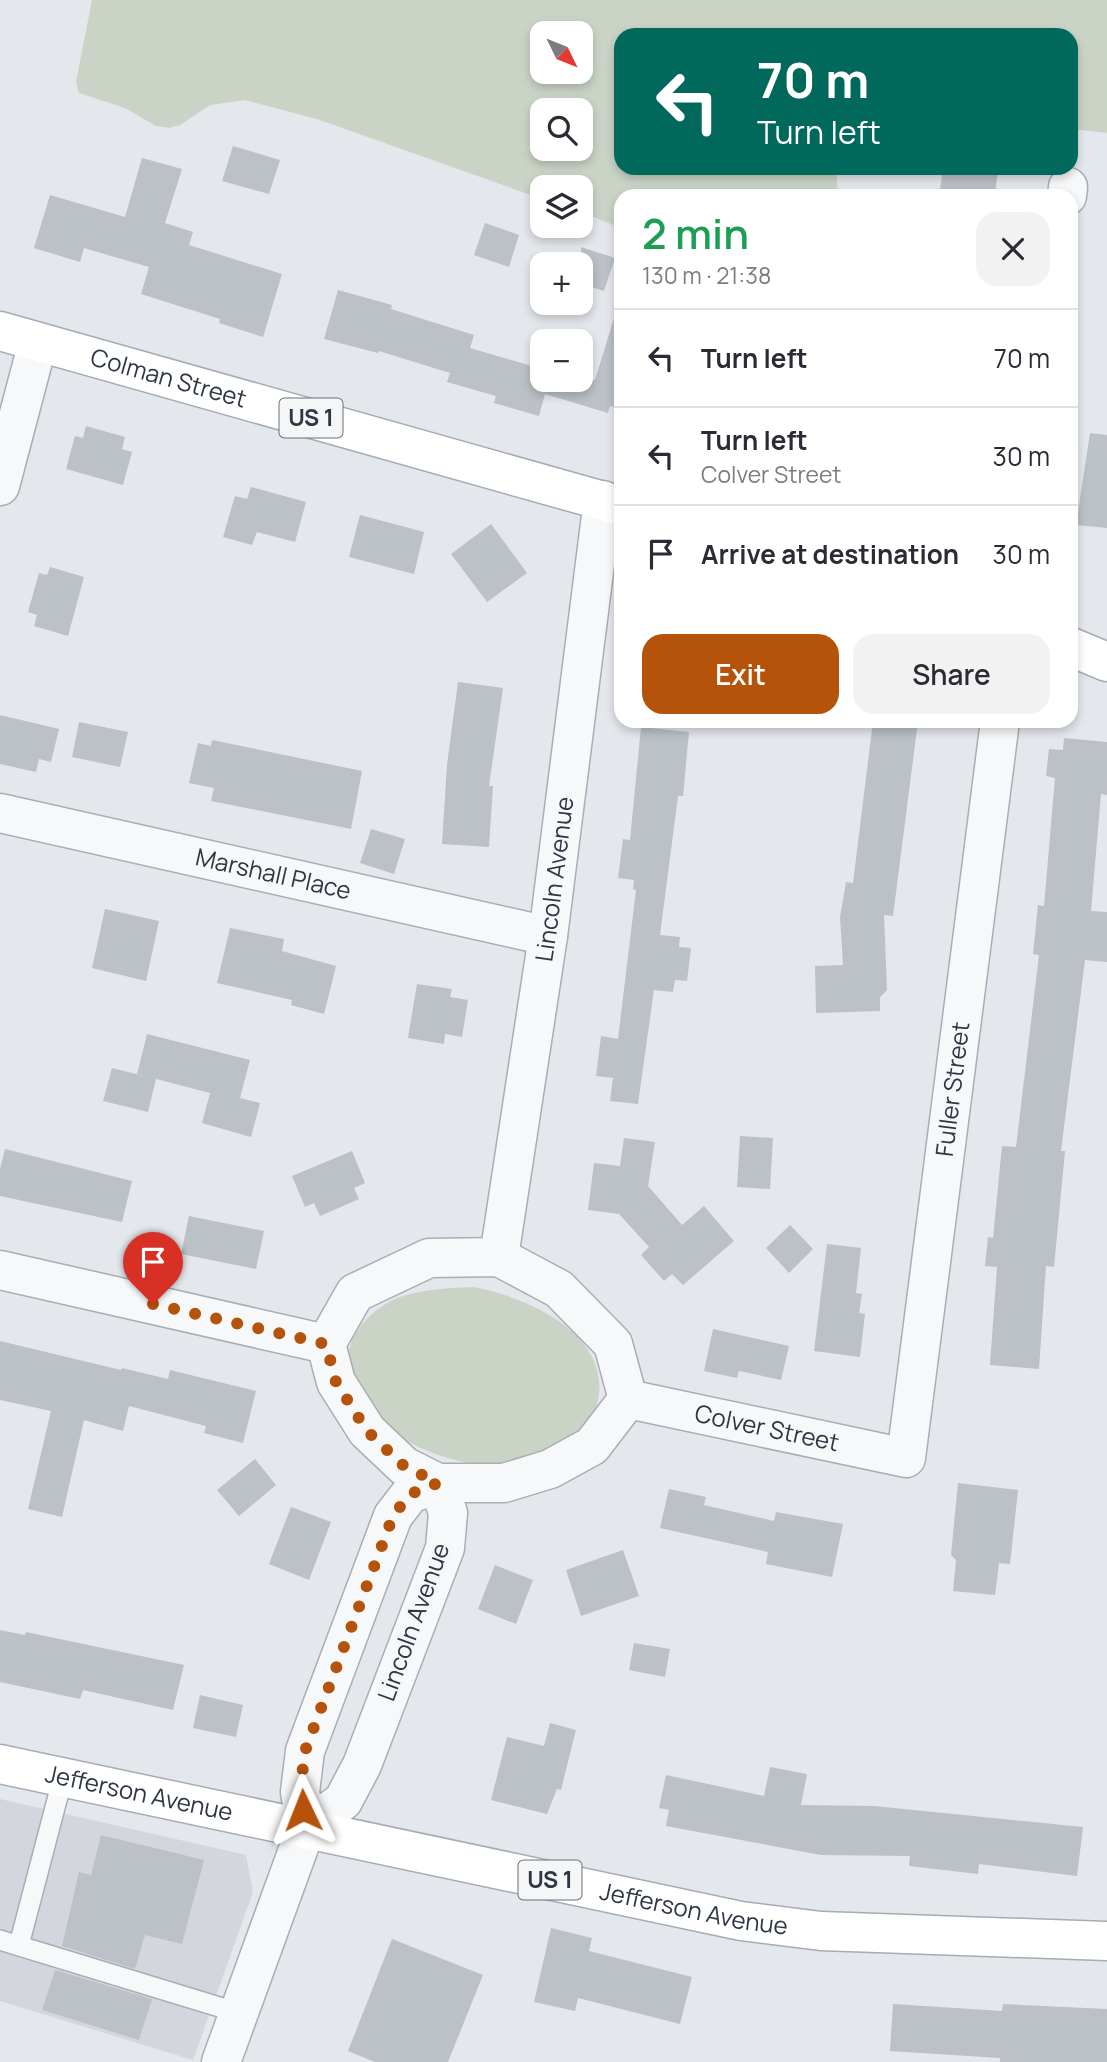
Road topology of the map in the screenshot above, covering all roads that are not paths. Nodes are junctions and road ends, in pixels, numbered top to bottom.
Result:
1 (0, 331) edge
2 (38, 342) junction
3 (0, 486) edge
4 (612, 503) edge
5 (1078, 650) edge
6 (1107, 662) edge
7 (999, 728) edge
8 (0, 813) edge
9 (548, 936) junction
10 (499, 1257) junction
11 (0, 1270) edge
12 (326, 1344) junction
13 (628, 1399) junction
14 (906, 1458) joint
15 (438, 1483) junction
16 (0, 1764) edge
17 (62, 1777) junction
18 (306, 1828) junction
19 (0, 1940) edge
20 (1107, 1941) edge
21 (19, 1945) junction
22 (239, 2013) junction
23 (221, 2062) edge

1 - 2 main road, Colman Street / US 1
2 - 3 street
2 - 4 main road, Colman Street / US 1
4 - 9 street, Lincoln Avenue
5 - 6 main road
7 - 14 street, Fuller Street
8 - 9 street, Marshall Place
9 - 10 street, Lincoln Avenue
10 - 12 street
10 - 13 street
11 - 12 street
12 - 15 street
13 - 14 street, Colver Street
13 - 15 street
15 - 18 street, Lincoln Avenue
15 - 18 street
16 - 17 main road, Jefferson Avenue / US 1
17 - 18 main road, Jefferson Avenue / US 1
17 - 21 lane
18 - 20 main road, Jefferson Avenue / US 1
18 - 22 street
19 - 21 lane
21 - 22 lane
22 - 23 street

